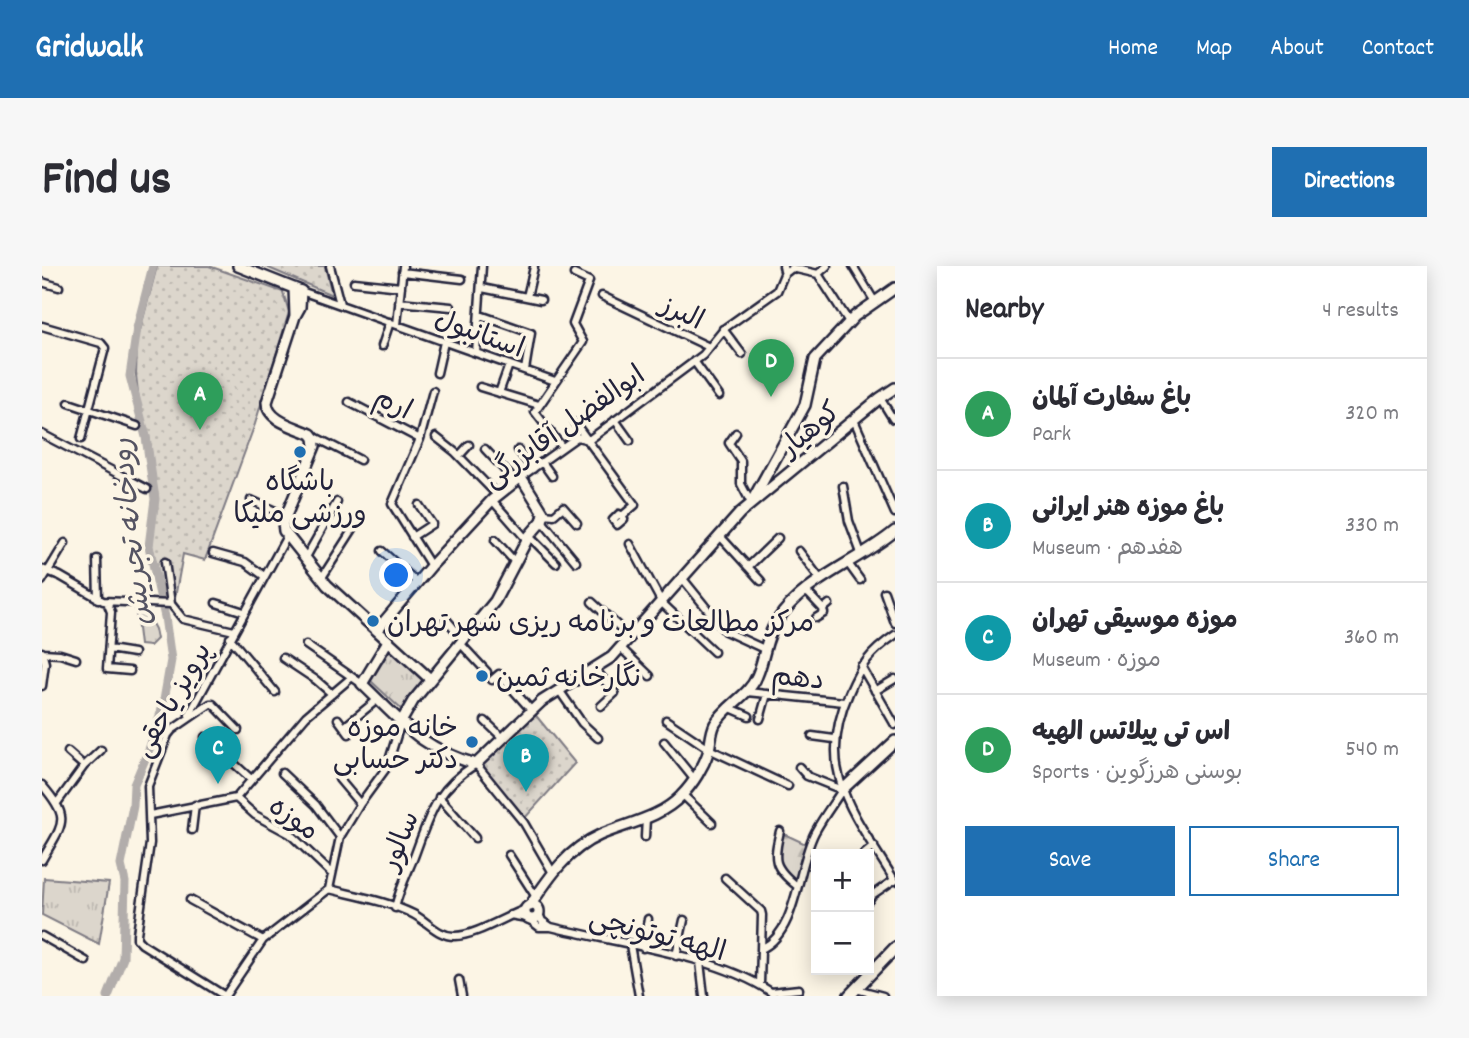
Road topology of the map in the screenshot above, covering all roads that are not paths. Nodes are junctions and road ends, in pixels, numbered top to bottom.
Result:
1 (228, 266) edge
2 (238, 266) edge
3 (330, 266) edge
4 (482, 266) edge
5 (827, 266) edge
6 (853, 266) edge
7 (534, 267) edge
8 (788, 268) edge
9 (402, 269) edge
10 (574, 274) dead end
11 (818, 274) junction
12 (462, 279) dead end
13 (42, 282) edge
14 (354, 282) dead end
15 (59, 287) dead end
16 (401, 287) junction
17 (482, 288) junction
18 (895, 288) edge
19 (297, 291) junction
20 (602, 296) dead end
21 (527, 297) junction
22 (541, 300) dead end
23 (400, 302) junction
24 (876, 302) junction
25 (340, 304) junction
26 (451, 307) dead end
27 (480, 315) junction
28 (849, 321) junction
29 (394, 323) junction
30 (42, 326) edge
31 (723, 329) junction
32 (444, 342) junction
33 (382, 346) dead end
34 (709, 347) junction
35 (476, 353) junction
36 (742, 354) dead end
37 (694, 361) junction
38 (509, 365) junction
39 (524, 370) junction
40 (437, 373) dead end
41 (555, 381) junction
42 (480, 387) dead end
43 (895, 388) edge
44 (433, 391) dead end
45 (499, 393) junction
46 (719, 396) dead end
47 (880, 398) junction
48 (349, 402) dead end
49 (69, 403) dead end
50 (539, 405) junction
51 (89, 410) junction
52 (892, 419) dead end
53 (615, 420) junction
54 (854, 420) junction
55 (575, 423) dead end
56 (137, 426) dead end
57 (42, 433) edge
58 (736, 433) dead end
59 (313, 436) junction
60 (436, 437) dead end
61 (81, 439) dead end
62 (420, 439) junction
63 (589, 440) junction
64 (630, 441) dead end
65 (469, 445) dead end
66 (562, 447) junction
67 (485, 449) dead end
68 (519, 450) dead end
69 (459, 456) junction
70 (360, 460) dead end
71 (542, 462) junction
72 (772, 465) junction
73 (533, 469) junction
74 (552, 476) dead end
75 (786, 477) junction
76 (518, 479) junction
77 (843, 486) dead end
78 (147, 489) dead end
79 (495, 497) junction
80 (251, 500) dead end
81 (337, 502) dead end
82 (751, 502) junction
83 (419, 505) dead end
84 (895, 513) edge
85 (286, 516) junction
86 (622, 516) dead end
87 (543, 517) junction
88 (577, 523) dead end
89 (353, 529) dead end
90 (288, 536) junction
91 (719, 536) junction
92 (894, 536) edge
93 (412, 537) junction
94 (528, 538) junction
95 (778, 538) dead end
96 (495, 540) dead end
97 (65, 542) dead end
98 (629, 544) dead end
99 (382, 551) dead end
100 (799, 551) dead end
101 (213, 552) dead end
102 (861, 553) junction
103 (97, 559) dead end
104 (304, 559) junction
105 (164, 562) dead end
106 (515, 562) junction
107 (576, 562) dead end
108 (848, 562) junction
109 (556, 563) dead end
110 (431, 566) junction
111 (748, 567) junction
112 (45, 571) edge
113 (264, 576) junction
114 (321, 579) junction
115 (683, 579) junction
116 (761, 580) dead end
117 (860, 580) dead end
118 (42, 581) edge
119 (821, 581) junction
120 (417, 582) junction
121 (806, 592) junction
122 (884, 592) dead end
123 (98, 599) junction
124 (107, 602) junction
125 (592, 602) dead end
126 (216, 603) dead end
127 (662, 603) junction
128 (169, 604) junction
129 (830, 604) dead end
130 (823, 609) junction
131 (244, 612) junction
132 (816, 618) dead end
133 (446, 619) dead end
134 (895, 623) edge
135 (377, 630) junction
136 (232, 634) junction
137 (895, 635) edge
138 (630, 637) junction
139 (461, 640) junction
140 (388, 641) junction
141 (306, 646) dead end
142 (621, 648) junction
143 (109, 649) junction
144 (764, 649) junction
145 (42, 652) edge
146 (714, 652) dead end
147 (134, 653) dead end
148 (283, 658) dead end
149 (76, 659) dead end
150 (861, 666) junction
151 (594, 668) junction
152 (130, 671) dead end
153 (487, 672) dead end
154 (650, 676) dead end
155 (352, 677) junction
156 (895, 678) edge
157 (430, 679) junction
158 (492, 680) dead end
159 (362, 684) junction
160 (42, 686) edge
161 (559, 690) junction
162 (875, 691) junction
163 (275, 692) dead end
164 (747, 692) junction
165 (331, 694) junction
166 (767, 694) junction
167 (378, 699) junction
168 (844, 702) junction
169 (601, 706) dead end
170 (729, 707) junction
171 (531, 710) junction
172 (749, 716) dead end
173 (187, 719) junction
174 (338, 719) dead end
175 (666, 719) dead end
176 (760, 719) dead end
177 (485, 721) dead end
178 (401, 722) junction
179 (895, 725) edge
180 (344, 727) junction
181 (239, 730) dead end
182 (349, 734) dead end
183 (812, 736) dead end
184 (205, 737) dead end
185 (503, 738) junction
186 (598, 738) dead end
187 (834, 739) junction
188 (895, 741) edge
189 (664, 742) dead end
190 (709, 749) junction
191 (101, 750) dead end
192 (68, 752) dead end
193 (476, 764) junction
194 (84, 766) junction
195 (799, 767) dead end
196 (282, 773) dead end
197 (251, 779) junction
198 (339, 779) dead end
199 (694, 779) junction
200 (42, 785) edge
201 (788, 786) dead end
202 (842, 790) junction
203 (682, 795) junction
204 (439, 797) junction
205 (236, 798) junction
206 (58, 803) junction
207 (360, 804) junction
208 (195, 805) junction
209 (150, 815) junction
210 (646, 818) junction
211 (712, 823) dead end
212 (192, 830) dead end
213 (780, 831) dead end
214 (340, 837) junction
215 (645, 837) dead end
216 (475, 838) dead end
217 (874, 846) junction
218 (870, 849) edge
219 (509, 855) dead end
220 (42, 860) edge
221 (553, 873) junction
222 (332, 874) junction
223 (724, 878) dead end
224 (895, 881) edge
225 (797, 886) junction
226 (543, 887) junction
227 (329, 889) junction
228 (874, 896) edge
229 (536, 897) junction
230 (190, 900) dead end
231 (395, 908) junction
232 (532, 913) junction
233 (648, 919) dead end
234 (684, 920) dead end
235 (42, 936) edge
236 (895, 939) edge
237 (263, 940) junction
238 (630, 945) junction
239 (643, 948) junction
240 (763, 948) junction
241 (895, 948) edge
242 (676, 956) junction
243 (86, 961) dead end
244 (874, 961) edge
245 (701, 962) junction
246 (860, 975) edge
247 (459, 980) dead end
248 (760, 984) junction
249 (799, 989) dead end
250 (852, 992) edge
251 (772, 994) edge
252 (225, 996) edge
253 (462, 996) edge
254 (639, 996) edge
255 (704, 996) edge
256 (841, 996) edge
257 (883, 996) edge

1 - 19 street
2 - 19 street
3 - 25 street
4 - 17 street
5 - 11 street
6 - 24 street
7 - 21 street
8 - 11 street
8 - 31 street, ابوالفضل آقابزرگی
9 - 12 street
9 - 16 street
10 - 41 street
11 - 28 street
13 - 15 street
14 - 16 street
16 - 23 street
17 - 21 street
17 - 27 street
18 - 24 street
19 - 25 street, استانبول
19 - 59 street
20 - 34 street, البرز
21 - 22 street
23 - 26 street
23 - 29 street
24 - 28 street
25 - 29 street, استانبول
27 - 35 street
27 - 39 street
28 - 72 street
29 - 32 street, استانبول
29 - 33 street
30 - 51 street
31 - 34 street, ابوالفضل آقابزرگی
31 - 36 street
32 - 35 street, استانبول
32 - 40 street
34 - 37 street, ابوالفضل آقابزرگی
35 - 38 street, استانبول
37 - 46 street
37 - 53 street, ابوالفضل آقابزرگی
38 - 39 street, استانبول
38 - 45 street
39 - 41 street, استانبول
41 - 50 street, استانبول
42 - 45 street
43 - 47 street, کوهیار
44 - 62 street
45 - 50 street
47 - 52 street
47 - 54 street, کوهیار
48 - 62 street, ارم
49 - 51 street
50 - 66 street
51 - 56 street
51 - 61 street
53 - 63 street, ابوالفضل آقابزرگی
53 - 64 street
54 - 75 street, کوهیار
54 - 84 street
55 - 63 street
57 - 78 street
58 - 82 street
59 - 70 street
59 - 85 street
60 - 69 street
62 - 93 street
63 - 66 street, ابوالفضل آقابزرگی
63 - 86 street
65 - 69 street
66 - 71 street, ابوالفضل آقابزرگی
67 - 76 street
68 - 73 street
69 - 79 street
71 - 73 street, ابوالفضل آقابزرگی
71 - 74 street
72 - 75 street
72 - 82 street
73 - 76 street, ابوالفضل آقابزرگی
75 - 82 street, کوهیار
76 - 79 street, ابوالفضل آقابزرگی
76 - 87 street
77 - 102 street
79 - 94 street
79 - 110 street, ابوالفضل آقابزرگی
80 - 85 street
81 - 104 street
82 - 91 street
83 - 93 street
85 - 90 street
87 - 88 street
87 - 94 street
87 - 107 street
89 - 114 street
90 - 104 street
90 - 113 street, پرویز یاحقی
91 - 111 street
91 - 115 street
92 - 102 street
93 - 110 street
94 - 106 street
94 - 109 street
95 - 111 street
96 - 106 street
97 - 112 street
98 - 127 street
99 - 120 street
100 - 119 street
101 - 113 street
102 - 108 street
103 - 123 street
104 - 114 street
105 - 128 street
106 - 139 street
108 - 117 street
108 - 119 street
110 - 120 street, ابوالفضل آقابزرگی
111 - 116 street
112 - 118 street
112 - 123 street
113 - 131 street, پرویز یاحقی
114 - 135 street
115 - 127 street
115 - 144 street
119 - 121 street
120 - 135 street, ابوالفضل آقابزرگی
121 - 130 street
121 - 144 street
122 - 134 street
123 - 124 street
124 - 128 street
124 - 143 street
125 - 138 street
126 - 131 street
127 - 138 street
127 - 146 street
128 - 136 street
129 - 130 street
130 - 132 street
131 - 136 street, پرویز یاحقی
133 - 139 street
135 - 140 street
136 - 163 street
136 - 173 street, پرویز یاحقی
137 - 150 street
138 - 142 street
139 - 153 street
139 - 157 street
140 - 157 street
140 - 159 street
141 - 155 street
142 - 151 street
142 - 154 street
143 - 147 street
143 - 152 street
144 - 164 street
145 - 149 street
145 - 160 street
148 - 165 street
150 - 162 street
150 - 168 street
151 - 161 street
151 - 169 street
155 - 159 street
155 - 165 street
156 - 162 street
157 - 178 street
158 - 171 street
159 - 167 street
161 - 171 street
161 - 186 street
162 - 179 street
164 - 166 street, دهم
164 - 170 street
165 - 197 street
166 - 168 street, دهم
166 - 176 street
167 - 178 street
167 - 180 street
168 - 187 street
170 - 172 street
170 - 190 street
171 - 185 street
173 - 181 street
173 - 209 street, پرویز یاحقی
174 - 180 street
175 - 190 street
177 - 185 street
178 - 193 street
178 - 207 street
180 - 182 street
183 - 187 street
184 - 197 street
185 - 193 street
187 - 202 street
188 - 202 street
189 - 199 street
190 - 199 street
190 - 201 street
191 - 194 street
192 - 194 street
193 - 204 street, سالور
193 - 221 street
194 - 206 street
195 - 202 street
196 - 214 street
197 - 205 street
198 - 207 street
199 - 203 street
200 - 206 street
202 - 217 street
202 - 225 street
203 - 210 street
203 - 211 street
204 - 216 street
204 - 231 street, سالور
205 - 208 street, موزه
205 - 222 street, موزه
206 - 220 street
207 - 214 street
208 - 209 street, موزه
208 - 212 street
209 - 252 street, پرویز یاحقی
210 - 215 street
210 - 221 street
213 - 225 street
214 - 222 street
217 - 218 street
217 - 224 street
219 - 229 street
221 - 226 street
222 - 227 street
223 - 240 street
224 - 228 street
225 - 240 street
226 - 229 street
226 - 232 street
227 - 231 street
227 - 237 street
229 - 232 street
230 - 237 street
231 - 232 street
232 - 238 street, الهه توتونچی
233 - 239 street
234 - 242 street
235 - 243 street
236 - 244 main road
237 - 252 street
238 - 239 street, الهه توتونچی
238 - 254 street
239 - 242 street, الهه توتونچی
240 - 248 street
241 - 250 main road
242 - 245 street, الهه توتونچی
245 - 248 street, الهه توتونچی
245 - 255 street
246 - 256 main road
247 - 253 street
248 - 251 street, الهه توتونچی
249 - 251 street
250 - 257 street

